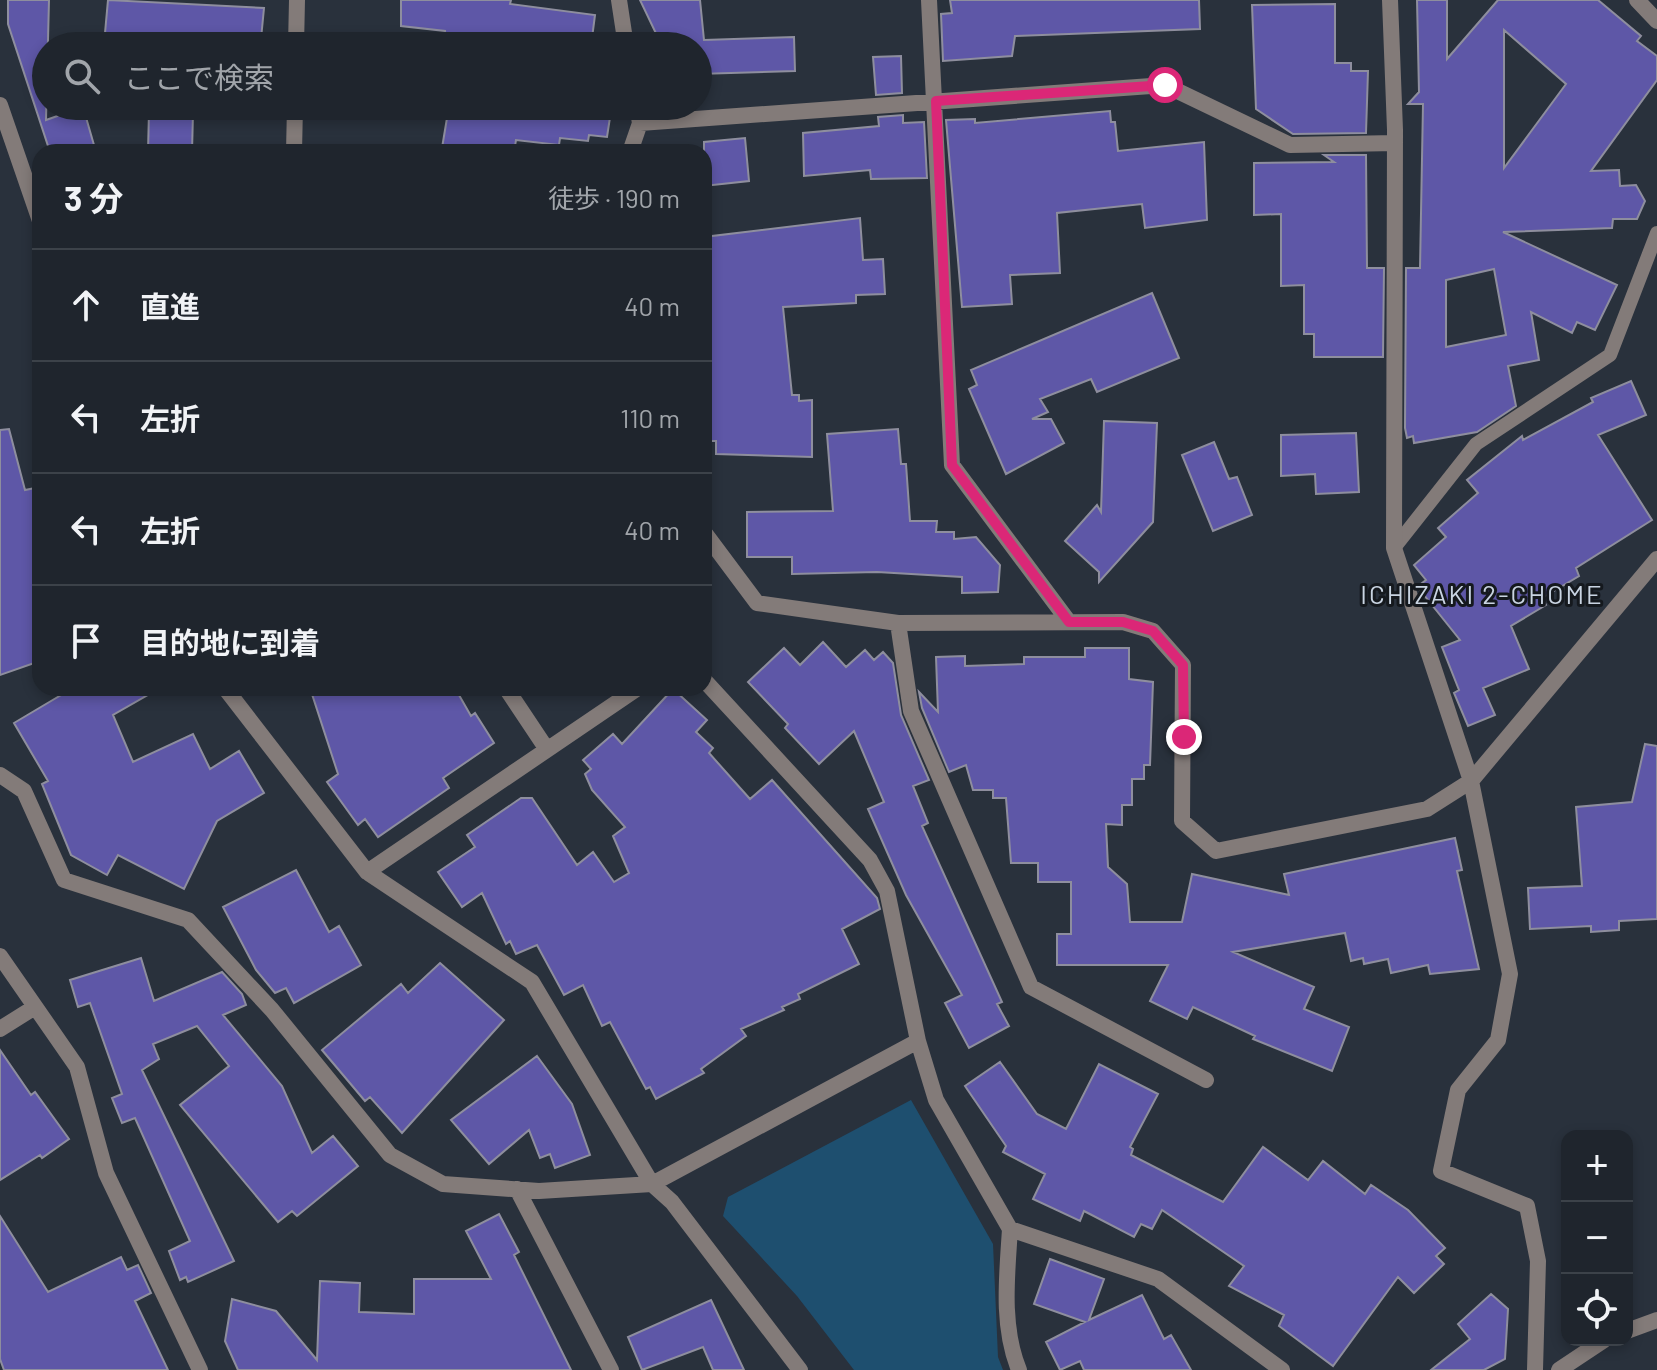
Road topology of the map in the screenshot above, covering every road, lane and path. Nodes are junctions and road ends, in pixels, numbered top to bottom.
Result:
1 (297, 0) edge
2 (619, 0) edge
3 (929, 0) edge
4 (1390, 0) edge
5 (1637, 0) edge
6 (1657, 21) edge
7 (296, 32) edge
8 (624, 32) edge
9 (936, 101) junction
10 (0, 105) edge
11 (712, 111) edge
12 (295, 120) edge
13 (637, 120) edge
14 (1395, 143) junction
15 (294, 144) edge
16 (632, 144) edge
17 (32, 198) edge
18 (1657, 233) edge
19 (712, 543) edge
20 (1394, 548) junction
21 (1657, 559) edge
22 (1069, 622) junction
23 (898, 623) junction
24 (712, 689) edge
25 (231, 696) edge
26 (511, 696) edge
27 (626, 696) edge
28 (546, 748) junction
29 (0, 775) edge
30 (1471, 781) junction
31 (367, 872) junction
32 (0, 956) edge
33 (35, 1007) junction
34 (0, 1029) edge
35 (918, 1041) junction
36 (1206, 1080) dead end
37 (652, 1184) junction
38 (517, 1189) junction
39 (1010, 1229) junction
40 (1657, 1320) edge
41 (1633, 1329) edge
42 (1595, 1346) edge
43 (200, 1370) edge
44 (611, 1370) edge
45 (800, 1370) edge
46 (1019, 1370) edge
47 (1282, 1370) edge
48 (1535, 1370) edge
49 (1559, 1370) edge

1 - 7 street
2 - 8 street
3 - 9 street
4 - 14 street
5 - 6 street
9 - 11 street
9 - 14 street
9 - 22 street
10 - 17 street
12 - 15 street
13 - 16 street
14 - 20 street
18 - 20 lane
19 - 23 street
20 - 30 street
21 - 30 street
22 - 23 street
22 - 30 street
23 - 36 street
24 - 35 street
25 - 31 street
26 - 28 street
27 - 28 street
28 - 31 street
29 - 38 street
30 - 48 street
31 - 37 street
32 - 33 street
33 - 34 street
33 - 43 street
35 - 37 street
35 - 39 street
37 - 38 street
37 - 45 street
38 - 44 street
39 - 46 street
39 - 47 street
40 - 41 street
42 - 49 street

